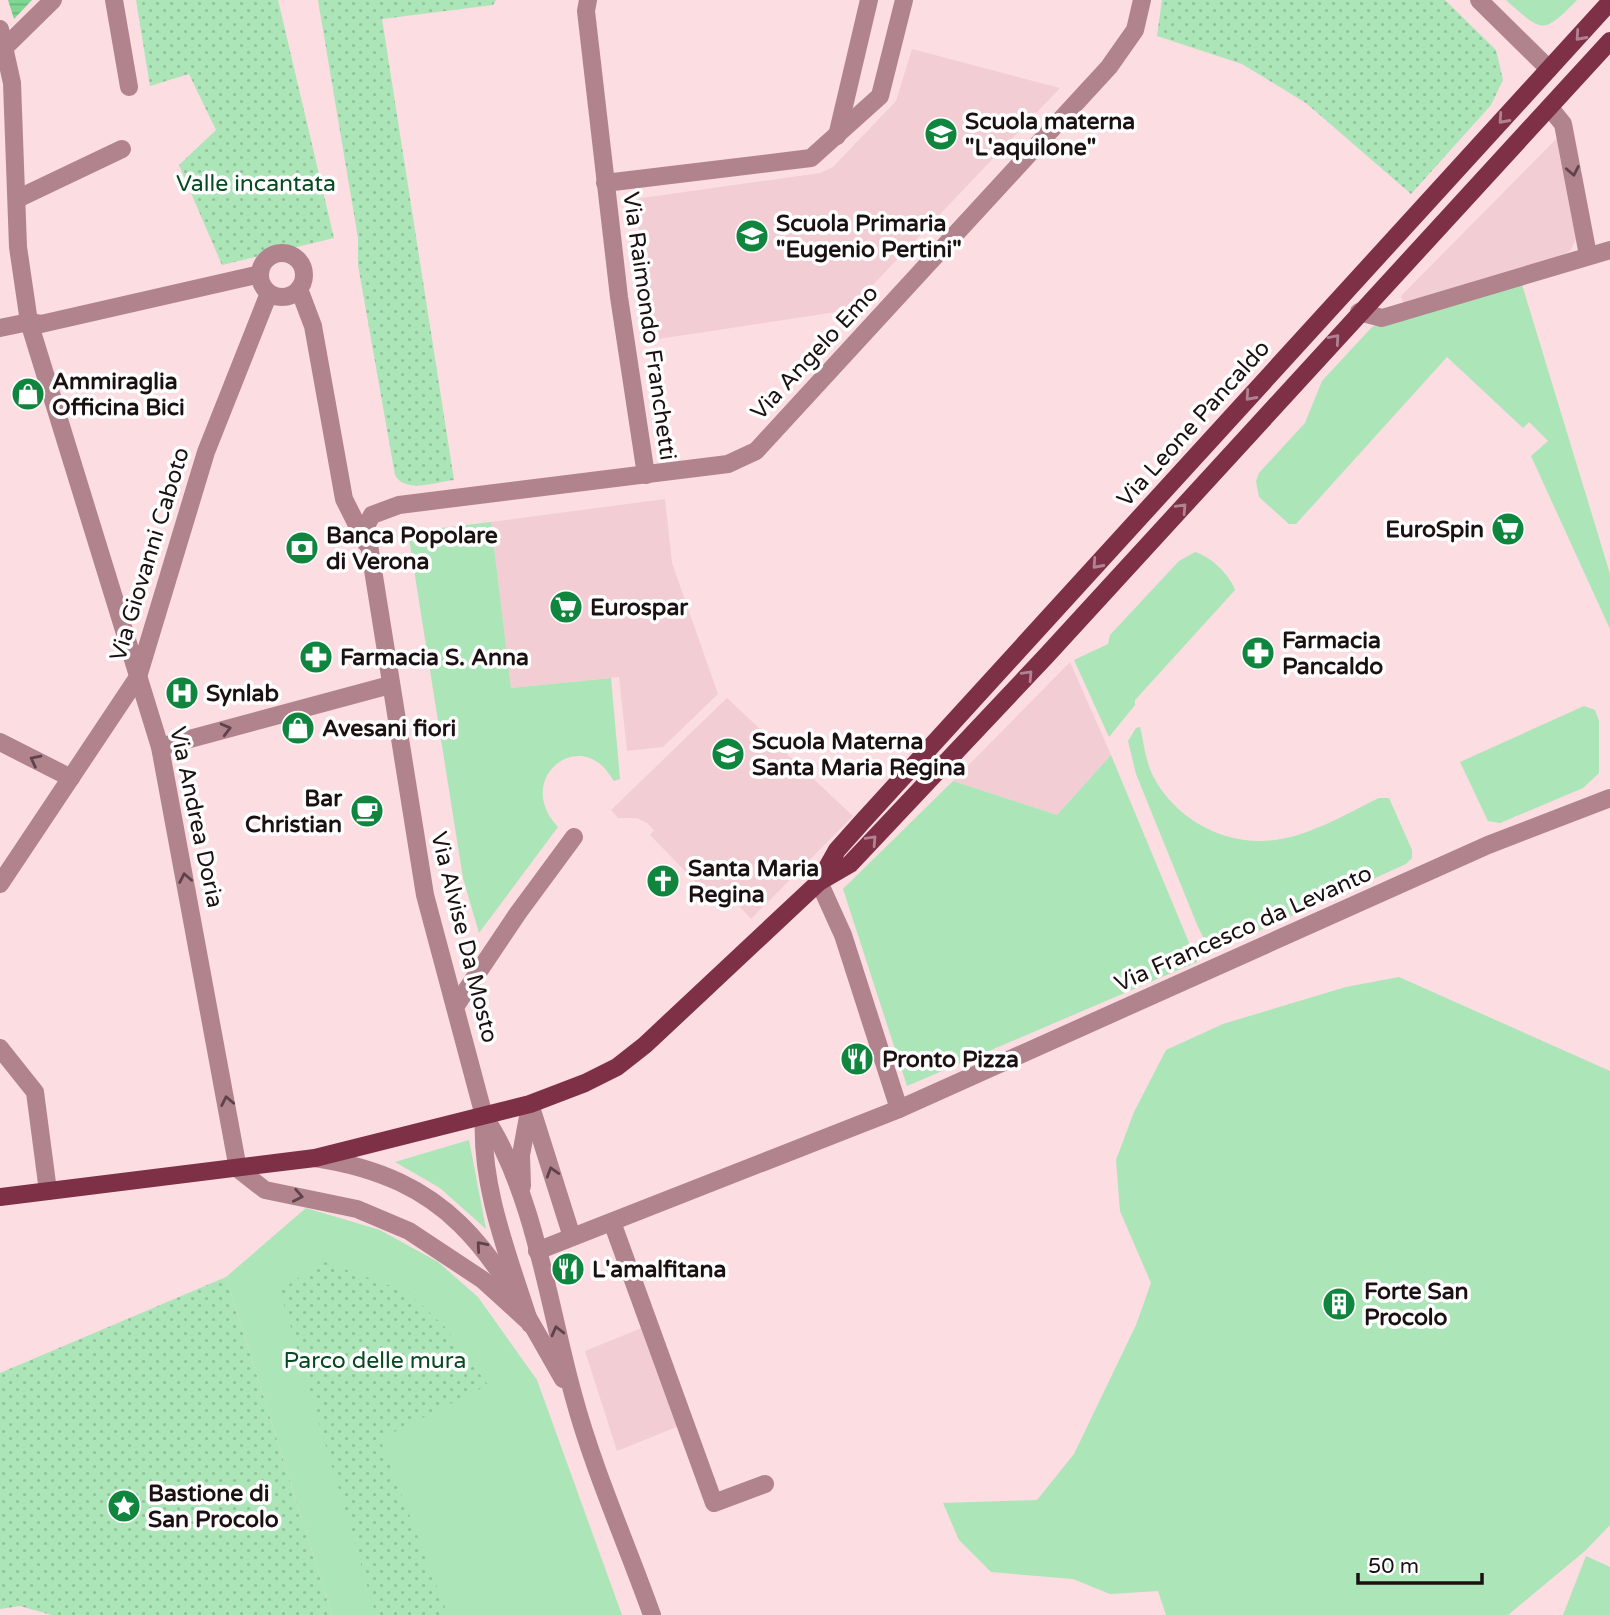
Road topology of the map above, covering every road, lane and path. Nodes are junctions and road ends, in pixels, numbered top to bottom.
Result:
1 (53, 0) edge
2 (114, 0) edge
3 (588, 0) edge
4 (869, 0) edge
5 (904, 0) edge
6 (1142, 0) edge
7 (1479, 0) edge
8 (1610, 2) edge
9 (2, 41) edge
10 (1610, 41) edge
11 (1549, 69) junction
12 (129, 88) dead end
13 (1568, 88) junction
14 (1550, 108) junction
15 (836, 136) junction
16 (122, 149) dead end
17 (605, 183) junction
18 (18, 199) junction
19 (1610, 250) edge
20 (1588, 255) junction
21 (260, 274) junction
22 (299, 289) junction
23 (269, 293) junction
24 (1359, 312) junction
25 (29, 322) junction
26 (0, 328) edge
27 (646, 475) junction
28 (388, 508) joint
29 (368, 546) junction
30 (138, 677) junction
31 (390, 685) junction
32 (0, 742) edge
33 (160, 747) junction
34 (71, 778) junction
35 (1610, 798) edge
36 (574, 837) dead end
37 (819, 882) junction
38 (0, 884) edge
39 (455, 1007) junction
40 (0, 1048) edge
41 (530, 1104) junction
42 (899, 1109) junction
43 (484, 1116) junction
44 (315, 1158) junction
45 (238, 1169) junction
46 (48, 1191) junction
47 (0, 1196) edge
48 (522, 1203) junction
49 (612, 1222) junction
50 (572, 1237) junction
51 (537, 1251) junction
52 (530, 1324) junction
53 (573, 1397) junction
54 (765, 1484) dead end
55 (652, 1615) edge

1 - 9 street, Via Andrea Doria
2 - 12 street
3 - 17 street, Via Raimondo Franchetti
4 - 15 street
5 - 15 street, Via Raimondo Franchetti
6 - 27 street, Via Angelo Emo
7 - 11 street
8 -> 11 main road, Via Leone Pancaldo
9 - 18 street, Via Andrea Doria
10 - 13 main road, Via Leone Pancaldo
11 - 13 main road
11 -> 37 main road, Via Leone Pancaldo
13 - 14 main road, Via Leone Pancaldo
14 -> 20 street
14 - 24 main road, Via Leone Pancaldo
15 - 17 street, Via Raimondo Franchetti
16 - 18 street
17 - 27 street, Via Raimondo Franchetti
18 - 25 street, Via Andrea Doria
19 - 20 street
20 - 24 street
21 - 22 street, Via Alvise Da Mosto
21 - 23 street
21 - 25 street
22 - 23 street
22 - 29 street, Via Alvise Da Mosto
23 - 30 street, Via Giovanni Caboto
37 -> 24 main road, Via Leone Pancaldo
25 - 26 street
25 - 30 street, Via Andrea Doria
27 - 28 street, Via Angelo Emo
28 - 29 street, Via Alvise Da Mosto
29 - 31 street, Via Alvise Da Mosto
30 - 33 street, Via Andrea Doria
30 - 34 street, Via Giovanni Caboto
33 -> 31 street
31 - 39 street, Via Alvise Da Mosto
34 -> 32 street
45 -> 33 street, Via Andrea Doria
34 - 38 street, Via Giovanni Caboto
35 - 42 street, Via Francesco da Levanto
36 - 39 street
37 - 41 main road, Via Leone Pancaldo
37 - 42 street
39 - 43 street, Via Alvise Da Mosto
40 - 46 street
41 - 43 main road, Via Leone Pancaldo
41 - 48 street
50 -> 41 street
42 - 49 street, Via Francesco da Levanto
43 - 44 main road, Via Leone Pancaldo
43 - 48 street
43 - 52 street
44 - 45 main road, Via Leone Pancaldo
52 -> 44 street
45 - 46 main road, Via Leone Pancaldo
45 -> 52 street
46 - 47 main road, Via Leone Pancaldo
48 - 51 street
49 - 50 street, Via Francesco da Levanto
49 - 54 street
50 - 51 street, Via Francesco da Levanto
53 -> 51 street
52 - 53 street
53 - 55 street

